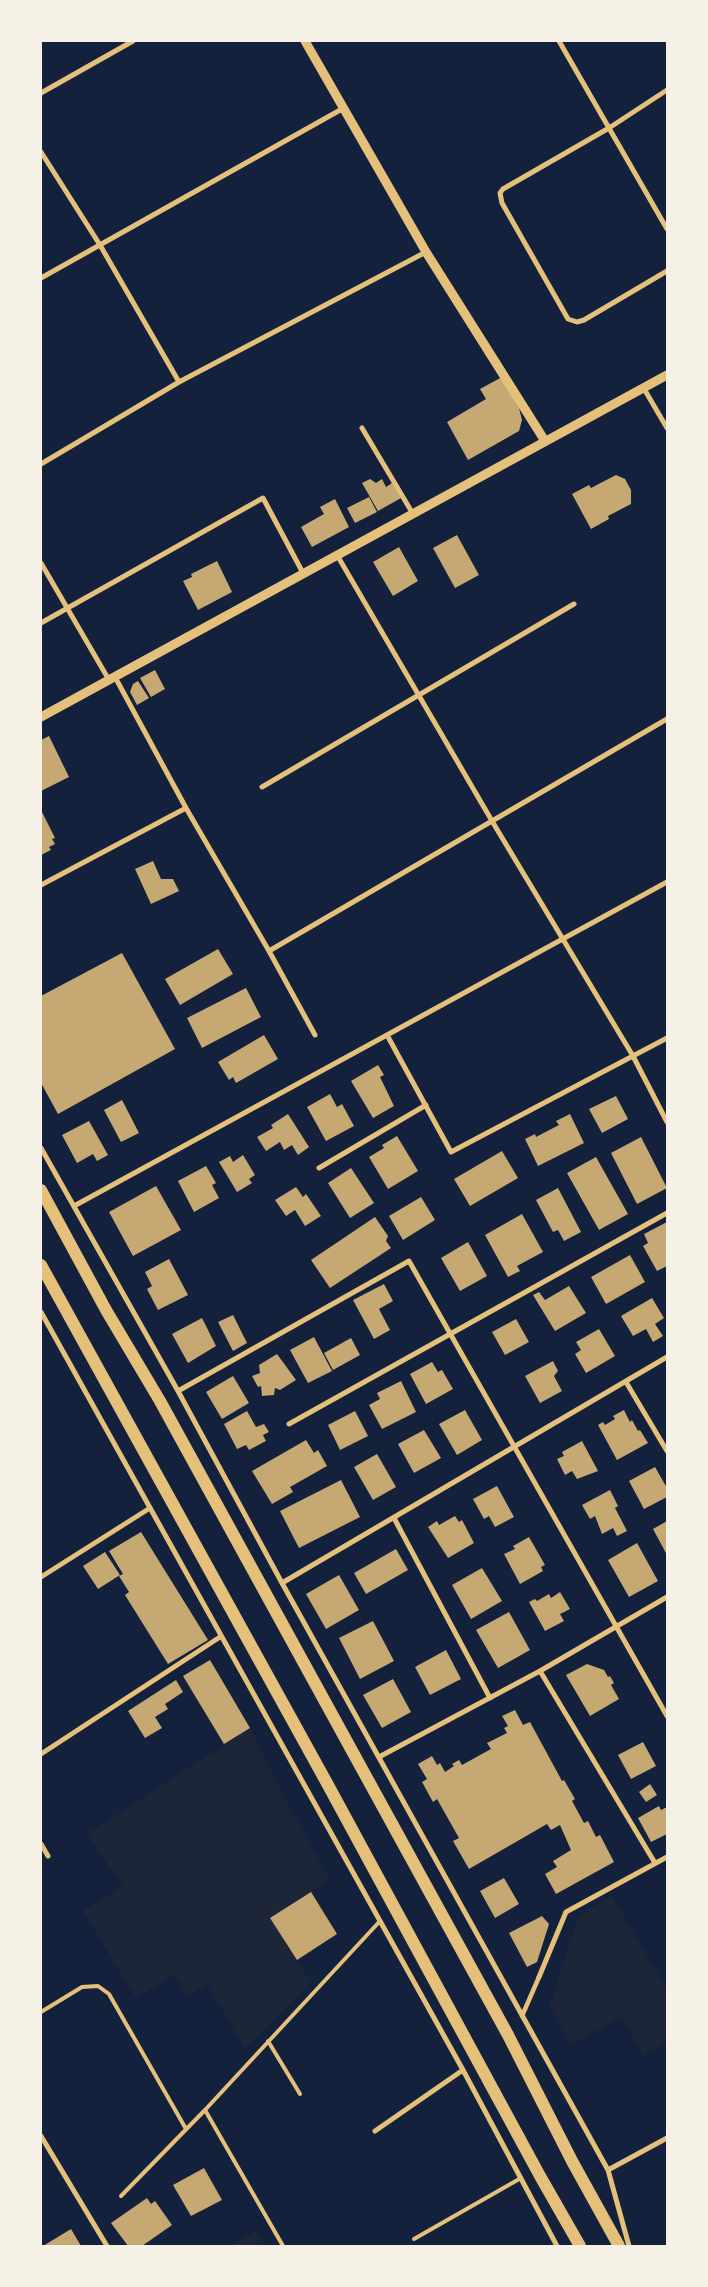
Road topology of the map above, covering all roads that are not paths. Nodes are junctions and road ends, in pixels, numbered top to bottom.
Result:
1 (133, 41) edge
2 (305, 41) edge
3 (560, 41) edge
4 (667, 90) edge
5 (41, 93) edge
6 (342, 109) junction
7 (609, 128) junction
8 (41, 152) edge
9 (667, 229) edge
10 (100, 245) junction
11 (426, 252) junction
12 (667, 271) edge
13 (41, 278) edge
14 (667, 374) edge
15 (179, 382) junction
16 (644, 387) junction
17 (362, 428) dead end
18 (667, 428) edge
19 (545, 441) junction
20 (41, 464) edge
21 (413, 514) junction
22 (336, 555) junction
23 (41, 563) edge
24 (303, 574) junction
25 (574, 604) dead end
26 (68, 608) junction
27 (41, 623) edge
28 (112, 678) junction
29 (419, 696) junction
30 (41, 717) edge
31 (667, 720) edge
32 (262, 788) dead end
33 (186, 808) junction
34 (492, 821) junction
35 (667, 882) edge
36 (41, 885) edge
37 (564, 939) junction
38 (269, 951) junction
39 (315, 1035) dead end
40 (387, 1035) junction
41 (667, 1038) edge
42 (633, 1056) junction
43 (426, 1106) junction
44 (667, 1122) edge
45 (41, 1148) edge
46 (319, 1168) dead end
47 (41, 1190) edge
48 (74, 1206) junction
49 (667, 1214) edge
50 (41, 1265) edge
51 (41, 1312) edge
52 (450, 1334) junction
53 (667, 1358) edge
54 (626, 1382) junction
55 (178, 1391) junction
56 (289, 1424) dead end
57 (515, 1447) junction
58 (667, 1451) edge
59 (150, 1508) junction
60 (394, 1518) junction
61 (41, 1577) edge
62 (282, 1583) junction
63 (667, 1597) edge
64 (617, 1628) junction
65 (220, 1637) junction
66 (540, 1671) junction
67 (490, 1698) junction
68 (667, 1716) edge
69 (41, 1754) edge
70 (379, 1757) junction
71 (41, 1844) edge
72 (48, 1856) dead end
73 (667, 1857) edge
74 (655, 1863) junction
75 (380, 1921) junction
76 (539, 1977) joint
77 (41, 2012) edge
78 (522, 2016) junction
79 (268, 2041) junction
80 (463, 2070) junction
81 (300, 2094) dead end
82 (205, 2110) junction
83 (186, 2129) junction
84 (374, 2131) dead end
85 (41, 2136) edge
86 (667, 2138) edge
87 (608, 2170) junction
88 (521, 2178) junction
89 (121, 2196) dead end
90 (414, 2239) dead end
91 (107, 2246) edge
92 (283, 2246) edge
93 (557, 2246) edge
94 (580, 2246) edge
95 (619, 2246) edge
96 (629, 2246) edge

1 - 5 street
2 - 6 street
3 - 7 street
4 - 7 street
6 - 10 street
6 - 11 street
7 - 9 street
7 - 12 street
8 - 10 street
10 - 13 street
10 - 15 street
11 - 15 street
11 - 19 street
14 - 16 street
15 - 20 street
16 - 18 street
16 - 19 street
17 - 21 street
19 - 21 street
21 - 22 street
22 - 24 street
22 - 29 street
23 - 26 street
24 - 26 street
24 - 28 street
25 - 29 street
26 - 27 street
26 - 28 street
28 - 30 street
28 - 33 street
29 - 32 street
29 - 34 street
31 - 34 street
33 - 36 street
33 - 38 street
34 - 37 street
34 - 38 street
35 - 37 street
37 - 40 street
37 - 42 street
38 - 39 street
40 - 43 street
40 - 48 street
41 - 42 street
42 - 43 street
42 - 44 street
43 - 46 street
45 - 48 street
47 - 95 highway
48 - 55 street
49 - 52 street
50 - 94 highway
51 - 59 street
52 - 55 street
52 - 56 street
52 - 57 street
53 - 54 street
54 - 57 street
54 - 58 street
55 - 62 street
57 - 60 street
57 - 64 street
59 - 61 street
59 - 65 street
60 - 62 street
60 - 67 street
62 - 70 street
63 - 64 street
64 - 66 street
64 - 68 street
65 - 69 street
65 - 75 street
66 - 67 street
66 - 74 street
67 - 70 street
70 - 78 street
71 - 72 street
73 - 74 street
74 - 76 street
75 - 79 lane
75 - 80 street
76 - 78 street
77 - 83 lane
78 - 87 street
79 - 81 lane
79 - 82 lane
80 - 84 street
80 - 88 street
82 - 83 lane
82 - 92 lane
83 - 89 lane
85 - 91 street
86 - 87 street
87 - 96 street
88 - 90 lane
88 - 93 street

